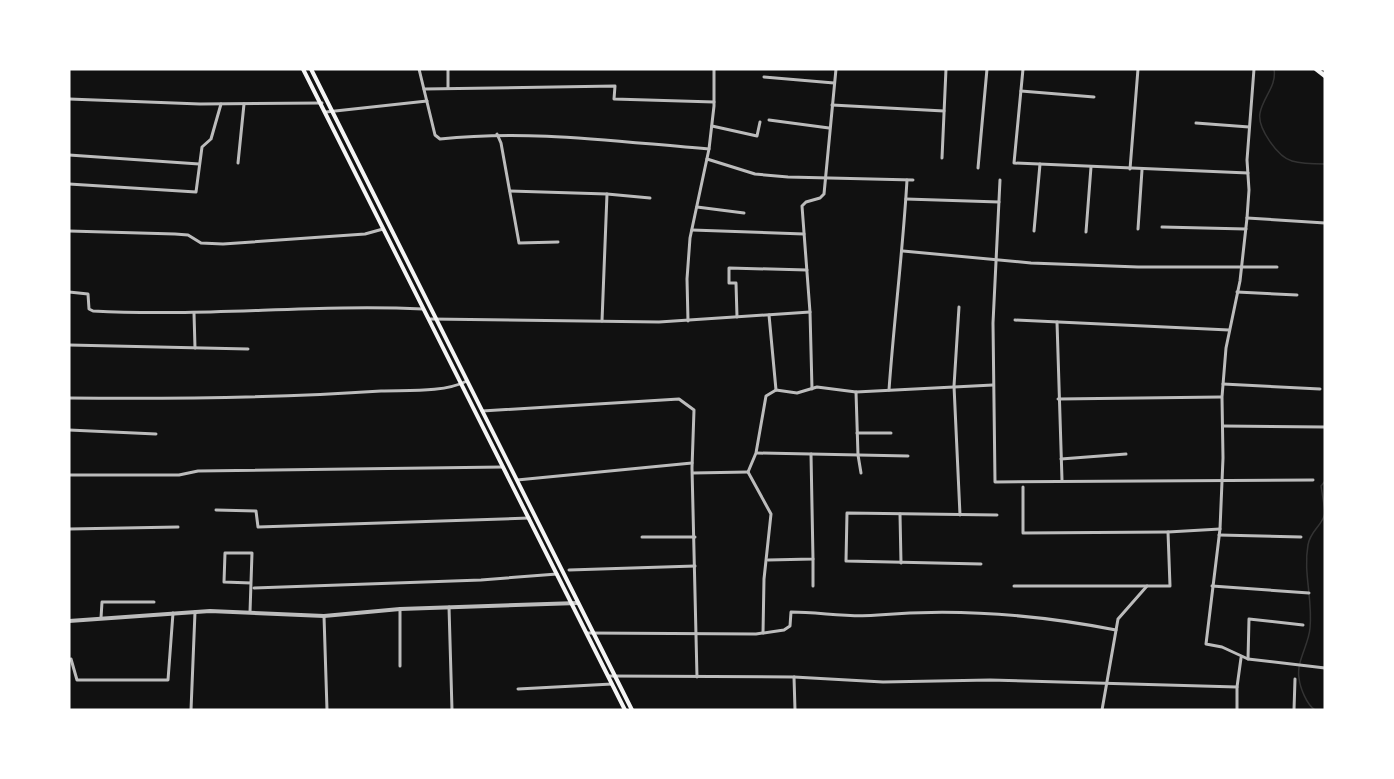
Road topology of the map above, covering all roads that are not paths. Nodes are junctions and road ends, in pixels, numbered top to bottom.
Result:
1 (303, 69) edge
2 (311, 69) edge
3 (419, 69) edge
4 (448, 69) edge
5 (714, 69) edge
6 (836, 69) edge
7 (946, 69) edge
8 (987, 69) edge
9 (1023, 69) edge
10 (1138, 69) edge
11 (1254, 69) edge
12 (1316, 69) edge
13 (1325, 76) edge
14 (764, 77) dead end
15 (834, 83) junction
16 (448, 88) junction
17 (424, 89) junction
18 (1021, 91) junction
19 (1094, 97) dead end
20 (69, 99) edge
21 (427, 101) junction
22 (714, 102) junction
23 (322, 103) junction
24 (221, 104) junction
25 (244, 104) junction
26 (831, 104) junction
27 (332, 111) junction
28 (944, 111) junction
29 (326, 112) junction
30 (769, 120) dead end
31 (760, 122) dead end
32 (1196, 123) dead end
33 (712, 126) junction
34 (1249, 127) junction
35 (829, 128) junction
36 (497, 135) junction
37 (709, 149) junction
38 (69, 155) edge
39 (942, 158) dead end
40 (707, 159) junction
41 (238, 163) dead end
42 (199, 164) junction
43 (1040, 164) junction
44 (1091, 167) junction
45 (978, 168) dead end
46 (1130, 169) junction
47 (1142, 170) junction
48 (1248, 173) junction
49 (825, 176) junction
50 (907, 180) junction
51 (913, 180) dead end
52 (1000, 180) dead end
53 (69, 184) edge
54 (510, 191) junction
55 (607, 194) junction
56 (650, 198) dead end
57 (906, 199) junction
58 (999, 202) junction
59 (697, 207) junction
60 (744, 213) dead end
61 (1247, 218) junction
62 (1325, 223) edge
63 (1162, 227) dead end
64 (384, 228) junction
65 (1246, 229) junction
66 (692, 230) junction
67 (1138, 230) dead end
68 (69, 231) edge
69 (1034, 231) dead end
70 (1086, 232) dead end
71 (804, 234) junction
72 (558, 242) dead end
73 (903, 251) junction
74 (996, 261) junction
75 (1242, 266) junction
76 (1277, 267) dead end
77 (807, 270) junction
78 (69, 292) edge
79 (1237, 292) junction
80 (1297, 295) dead end
81 (958, 307) dead end
82 (425, 309) junction
83 (810, 312) junction
84 (194, 313) junction
85 (769, 315) junction
86 (737, 317) junction
87 (430, 319) junction
88 (436, 319) junction
89 (1015, 320) dead end
90 (603, 321) junction
91 (688, 321) junction
92 (1057, 322) junction
93 (1229, 330) junction
94 (69, 345) edge
95 (195, 348) junction
96 (248, 349) dead end
97 (467, 381) junction
98 (462, 384) junction
99 (1223, 384) junction
100 (993, 385) junction
101 (954, 386) junction
102 (812, 388) junction
103 (1320, 389) dead end
104 (776, 390) junction
105 (889, 390) junction
106 (856, 392) junction
107 (1222, 397) junction
108 (69, 399) edge
109 (1058, 399) junction
110 (482, 411) junction
111 (1223, 426) junction
112 (1325, 427) edge
113 (69, 430) edge
114 (857, 433) junction
115 (891, 433) dead end
116 (156, 434) dead end
117 (756, 453) junction
118 (811, 454) junction
119 (1126, 454) dead end
120 (858, 455) junction
121 (908, 456) dead end
122 (1061, 459) junction
123 (692, 463) junction
124 (503, 467) junction
125 (748, 472) junction
126 (861, 472) dead end
127 (692, 473) junction
128 (69, 476) edge
129 (1222, 479) junction
130 (517, 480) junction
131 (1062, 480) junction
132 (1313, 480) dead end
133 (1023, 487) dead end
134 (216, 510) dead end
135 (900, 514) junction
136 (960, 515) junction
137 (997, 515) dead end
138 (529, 518) junction
139 (178, 527) dead end
140 (69, 529) edge
141 (1220, 529) junction
142 (1168, 532) junction
143 (1219, 535) junction
144 (642, 537) dead end
145 (695, 537) junction
146 (1301, 537) dead end
147 (767, 560) junction
148 (813, 560) junction
149 (901, 563) junction
150 (981, 564) dead end
151 (695, 566) junction
152 (569, 570) dead end
153 (557, 574) junction
154 (251, 583) junction
155 (1212, 585) junction
156 (813, 586) dead end
157 (1014, 586) dead end
158 (1147, 586) junction
159 (254, 588) dead end
160 (1309, 593) dead end
161 (154, 602) dead end
162 (571, 603) junction
163 (578, 603) junction
164 (449, 607) junction
165 (400, 609) junction
166 (195, 612) junction
167 (250, 612) junction
168 (173, 613) junction
169 (324, 616) junction
170 (101, 618) junction
171 (69, 621) edge
172 (1304, 625) dead end
173 (1116, 630) junction
174 (587, 633) junction
175 (593, 633) junction
176 (763, 633) junction
177 (695, 635) junction
178 (71, 658) dead end
179 (1241, 658) junction
180 (1248, 659) junction
181 (400, 666) dead end
182 (1325, 668) edge
183 (608, 676) junction
184 (614, 676) junction
185 (697, 677) junction
186 (794, 677) junction
187 (1295, 679) dead end
188 (612, 684) junction
189 (1105, 686) junction
190 (1237, 687) junction
191 (518, 689) dead end
192 (191, 710) edge
193 (327, 710) edge
194 (452, 710) edge
195 (625, 710) edge
196 (632, 710) edge
197 (795, 710) edge
198 (1102, 710) edge
199 (1237, 710) edge
200 (1294, 710) edge

1 - 23 main road
2 - 27 main road
3 - 17 street
4 - 16 street
5 - 22 street
6 - 15 street
7 - 28 street
8 - 45 street
9 - 18 street
10 - 46 street
11 - 34 street
12 - 13 main road
14 - 15 street
15 - 26 street
16 - 17 street
16 - 22 street
17 - 21 street
18 - 19 street
18 - 43 street
20 - 24 street
21 - 27 street
21 - 36 street
22 - 33 street
23 - 25 street
23 - 29 main road
24 - 25 street
24 - 42 street
25 - 41 street
26 - 28 street
26 - 35 street
27 - 29 street
27 - 88 main road
28 - 39 street
29 - 64 main road
30 - 35 street
31 - 33 street
32 - 34 street
33 - 37 street
34 - 48 street
35 - 49 street
36 - 37 street
36 - 54 street
37 - 40 street
38 - 42 street
40 - 49 street
40 - 59 street
42 - 53 street
43 - 44 street
43 - 69 street
44 - 46 street
44 - 70 street
46 - 47 street
47 - 48 street
47 - 67 street
48 - 61 street
49 - 50 street
49 - 71 street
50 - 51 street
50 - 57 street
52 - 58 street
54 - 55 street
54 - 72 street
55 - 56 street
55 - 90 street
57 - 58 street
57 - 73 street
58 - 74 street
59 - 60 street
59 - 66 street
61 - 62 street
61 - 65 street
63 - 65 street
64 - 68 street
64 - 82 main road
65 - 75 street
66 - 71 street
66 - 91 street
71 - 77 street
73 - 74 street
73 - 105 street
74 - 75 street
74 - 100 street
75 - 76 street
75 - 79 street
77 - 83 street
77 - 86 street
78 - 84 street
79 - 80 street
79 - 93 street
81 - 101 street
82 - 84 street
82 - 87 main road
83 - 85 street
83 - 102 street
84 - 95 street
85 - 86 street
85 - 104 street
86 - 91 street
87 - 88 street
87 - 98 main road
88 - 90 street
88 - 97 main road
89 - 92 street
90 - 91 street
92 - 93 street
92 - 109 street
93 - 99 street
94 - 95 street
95 - 96 street
97 - 98 street
97 - 110 main road
98 - 108 street
98 - 124 main road
99 - 103 street
99 - 107 street
100 - 101 street
100 - 131 street
101 - 105 street
101 - 136 street
102 - 104 street
102 - 106 street
104 - 117 street
105 - 106 street
106 - 114 street
107 - 109 street
107 - 111 street
109 - 122 street
110 - 123 street
110 - 130 main road
111 - 112 street
111 - 129 street
113 - 116 street
114 - 115 street
114 - 120 street
117 - 118 street
117 - 125 street
118 - 120 street
118 - 148 street
119 - 122 street
120 - 121 street
120 - 126 street
122 - 131 street
123 - 127 street
123 - 130 street
124 - 128 street
124 - 138 main road
125 - 127 street
125 - 147 street
127 - 145 street
129 - 131 street
129 - 132 street
129 - 141 street
130 - 163 main road
133 - 142 street
134 - 138 street
135 - 136 street
135 - 149 street
135 - 149 street
136 - 137 street
138 - 153 main road
139 - 140 street
141 - 142 street
141 - 143 street
142 - 158 street
143 - 146 street
143 - 155 street
144 - 145 street
145 - 151 street
147 - 148 street
147 - 176 street
148 - 156 street
149 - 150 street
151 - 152 street
151 - 177 street
153 - 159 street
153 - 162 main road
154 - 154 street
154 - 167 street
155 - 160 street
155 - 179 street
157 - 158 street
158 - 173 street
161 - 170 street
162 - 163 street
162 - 164 street
162 - 174 main road
163 - 175 main road
164 - 165 street
164 - 194 street
165 - 169 street
165 - 181 street
166 - 167 street
166 - 168 street
166 - 192 street
167 - 169 street
168 - 170 street
168 - 178 street
169 - 193 street
170 - 171 street
172 - 180 street
173 - 176 street
173 - 189 street
174 - 175 street
174 - 183 main road
175 - 177 street
175 - 184 main road
176 - 177 street
177 - 185 street
179 - 180 street
179 - 190 street
180 - 182 street
183 - 184 street
183 - 188 main road
184 - 185 street
184 - 196 main road
185 - 186 street
186 - 189 street
186 - 197 street
187 - 200 street
188 - 191 street
188 - 195 main road
189 - 190 street
189 - 198 street
190 - 199 street

